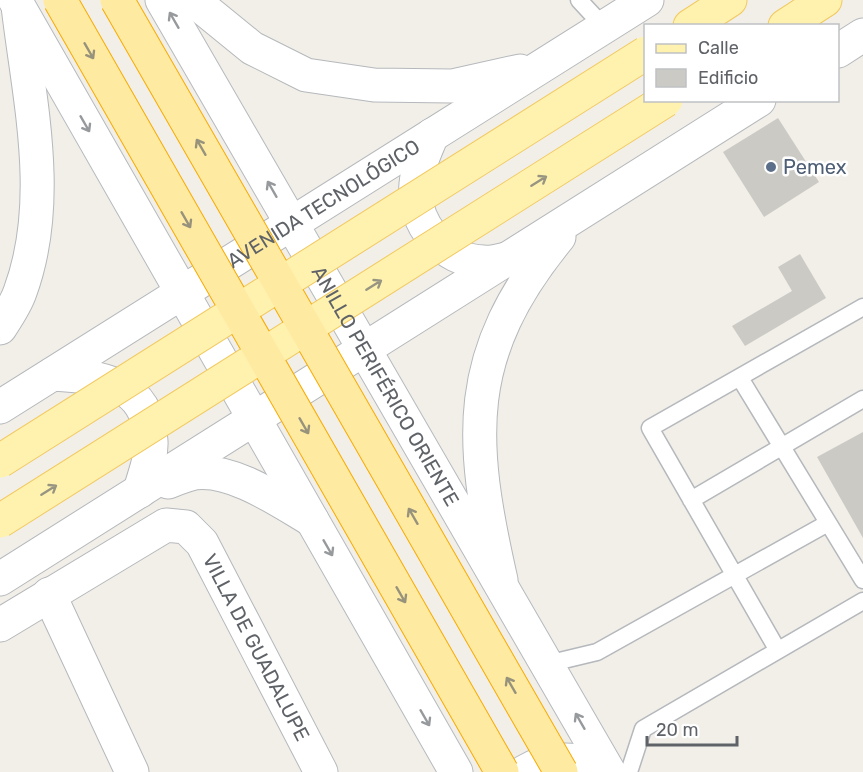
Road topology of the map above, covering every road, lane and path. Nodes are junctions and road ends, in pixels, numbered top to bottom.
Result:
1 (60, 0) edge
2 (117, 0) edge
3 (162, 0) edge
4 (194, 0) edge
5 (579, 0) edge
6 (647, 0) edge
7 (730, 0) edge
8 (825, 0) edge
9 (16, 3) edge
10 (693, 24) edge
11 (788, 24) edge
12 (604, 27) junction
13 (863, 35) edge
14 (839, 50) edge
15 (644, 54) edge
16 (543, 66) junction
17 (663, 102) edge
18 (756, 102) edge
19 (432, 135) junction
20 (577, 215) junction
21 (291, 223) junction
22 (507, 259) junction
23 (182, 294) junction
24 (863, 307) edge
25 (0, 328) edge
26 (364, 348) junction
27 (53, 374) junction
28 (740, 378) junction
29 (863, 399) edge
30 (0, 407) edge
31 (254, 419) junction
32 (782, 447) junction
33 (0, 461) edge
34 (140, 491) junction
35 (691, 500) junction
36 (312, 520) junction
37 (0, 521) edge
38 (828, 523) junction
39 (735, 577) junction
40 (0, 579) edge
41 (863, 580) edge
42 (504, 590) junction
43 (49, 594) junction
44 (863, 601) edge
45 (0, 625) edge
46 (777, 649) junction
47 (547, 664) junction
48 (132, 772) edge
49 (321, 772) edge
50 (456, 772) edge
51 (502, 772) edge
52 (524, 772) edge
53 (561, 772) edge
54 (601, 772) edge
55 (609, 772) edge
56 (629, 772) edge

1 -> 51 highway, bridge
53 -> 2 highway, ANILLO PERIFÉRICO ORIENTE, bridge
21 -> 3 street, ANILLO PERIFÉRICO ORIENTE
4 - 16 street
5 - 12 lane
6 - 12 street, AVENIDA TECNOLÓGICO
7 - 10 main road
8 - 11 main road
9 -> 23 street
9 - 25 street
12 - 16 street, AVENIDA TECNOLÓGICO
13 - 14 street
15 - 33 main road, bridge
16 - 19 street, AVENIDA TECNOLÓGICO
37 -> 17 main road, bridge
18 - 20 street
19 - 21 street, AVENIDA TECNOLÓGICO
19 - 22 street
20 - 22 street
20 - 42 street
21 - 23 street, AVENIDA TECNOLÓGICO
21 - 26 street, ANILLO PERIFÉRICO ORIENTE
22 - 26 street
23 - 27 street, AVENIDA TECNOLÓGICO
23 - 31 street
24 - 28 lane
26 - 31 street
26 - 42 street, ANILLO PERIFÉRICO ORIENTE
27 - 30 street, AVENIDA TECNOLÓGICO
27 - 34 street
28 - 32 lane
28 - 35 lane
29 - 32 lane
31 - 34 street
31 - 36 street
32 - 35 lane
32 - 38 lane
34 - 36 street
34 - 40 street
35 - 39 lane
36 -> 50 street
38 - 39 lane
38 - 41 lane
39 - 46 lane
39 - 47 lane
42 - 47 street, ANILLO PERIFÉRICO ORIENTE
43 - 45 street
43 - 48 street
43 - 49 street, VILLA DE GUADALUPE
44 - 46 lane
46 - 56 lane
55 -> 47 street, ANILLO PERIFÉRICO ORIENTE
52 - 54 street

